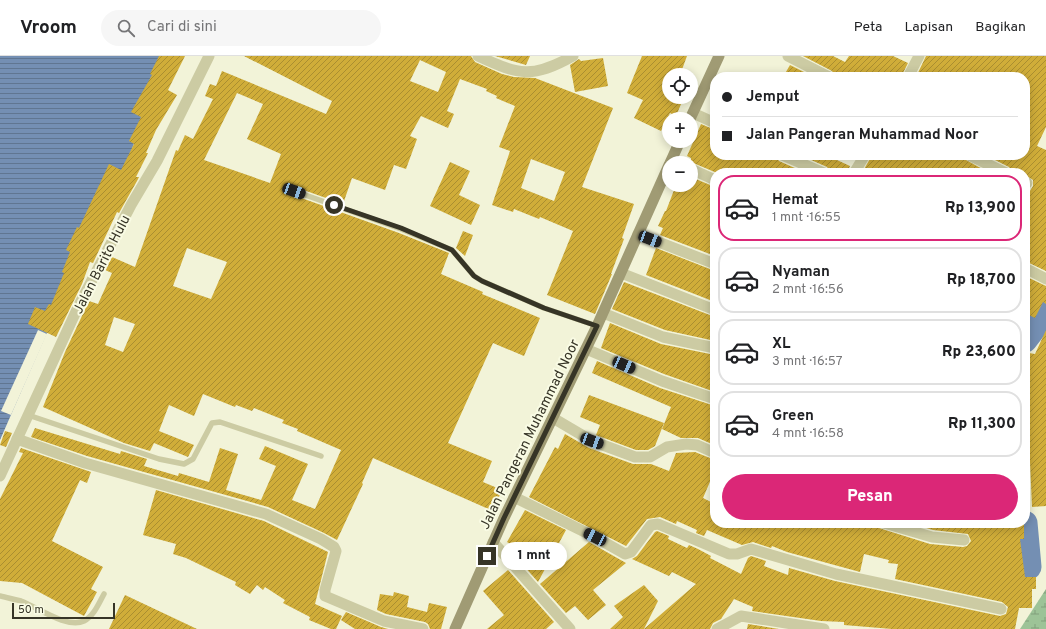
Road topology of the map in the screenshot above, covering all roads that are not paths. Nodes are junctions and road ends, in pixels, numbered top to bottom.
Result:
1 (209, 56) edge
2 (478, 56) edge
3 (573, 56) edge
4 (718, 56) edge
5 (788, 56) edge
6 (919, 56) edge
7 (711, 72) edge
8 (819, 72) edge
9 (911, 72) edge
10 (710, 74) edge
11 (693, 112) edge
12 (698, 118) edge
13 (710, 122) edge
14 (794, 160) edge
15 (979, 160) edge
16 (812, 168) edge
17 (996, 168) edge
18 (698, 172) edge
19 (710, 178) edge
20 (662, 184) edge
21 (294, 191) dead end
22 (638, 234) junction
23 (710, 262) edge
24 (1030, 271) edge
25 (620, 273) junction
26 (1046, 279) edge
27 (710, 308) edge
28 (603, 313) junction
29 (597, 326) junction
30 (710, 347) edge
31 (586, 349) junction
32 (710, 396) edge
33 (28, 415) junction
34 (554, 418) junction
35 (17, 439) junction
36 (710, 451) edge
37 (321, 456) dead end
38 (0, 476) edge
39 (514, 497) junction
40 (901, 528) edge
41 (964, 540) dead end
42 (494, 542) junction
43 (104, 594) dead end
44 (0, 596) edge
45 (1000, 609) dead end
46 (790, 626) edge
47 (423, 629) edge
48 (455, 629) edge
49 (570, 629) edge
50 (717, 629) edge
51 (824, 629) edge

1 - 33 street, Jalan Barito Hulu
2 - 3 street
4 - 7 main road
5 - 8 street
6 - 9 street
10 - 11 main road
12 - 13 street
14 - 16 street
15 - 17 street
18 - 19 street
20 - 22 main road, Jalan Pangeran Muhammad Noor
21 - 29 lane
22 - 23 street
22 - 25 main road, Jalan Pangeran Muhammad Noor
24 - 26 street
25 - 27 street
25 - 28 main road, Jalan Pangeran Muhammad Noor
28 - 29 main road, Jalan Pangeran Muhammad Noor
28 - 30 street
29 - 31 main road, Jalan Pangeran Muhammad Noor
31 - 32 street
31 - 34 main road, Jalan Pangeran Muhammad Noor
33 - 35 street, Jalan Barito Hulu
33 - 37 lane
34 - 36 street
34 - 39 main road, Jalan Pangeran Muhammad Noor
35 - 38 street, Jalan Barito Hulu
35 - 47 street
39 - 42 main road, Jalan Pangeran Muhammad Noor
39 - 45 street
40 - 41 street
42 - 48 main road, Jalan Pangeran Muhammad Noor
42 - 49 street
43 - 44 lane
46 - 50 street
46 - 51 street

